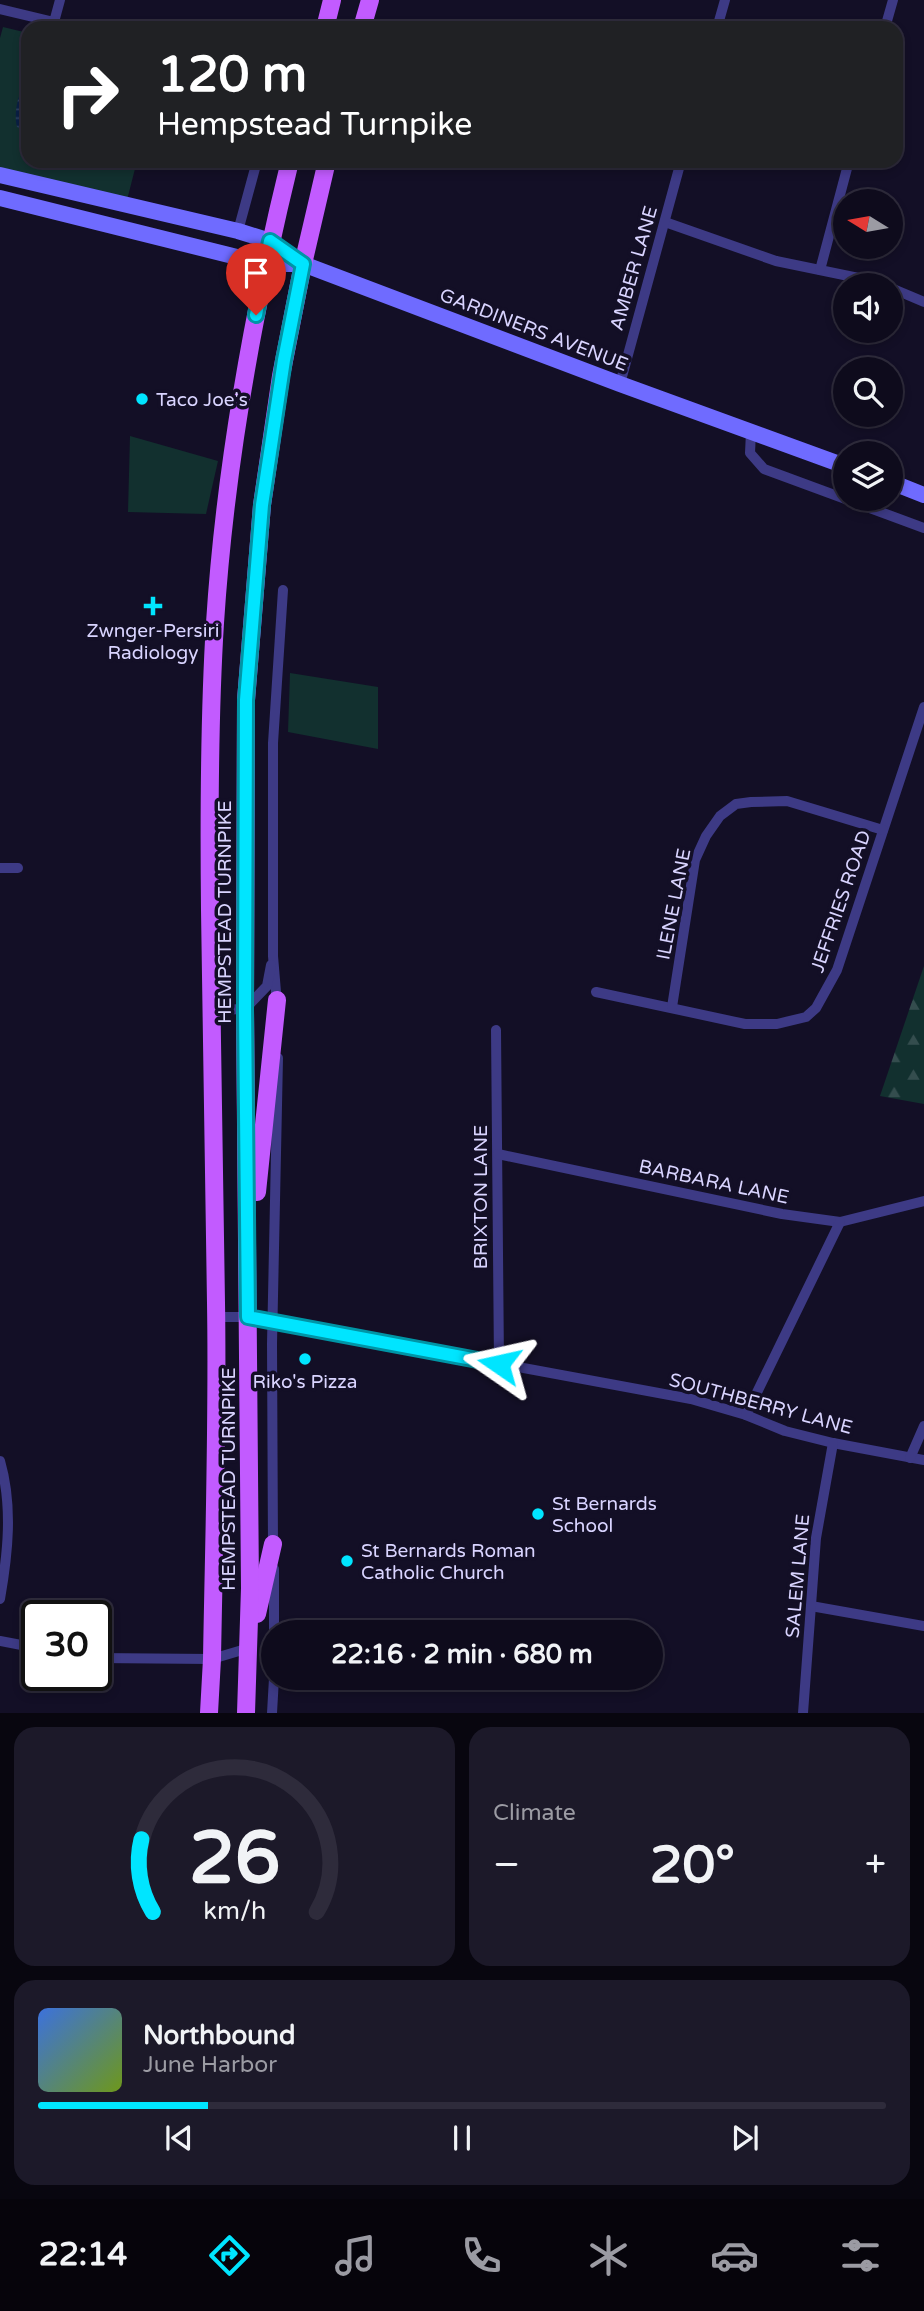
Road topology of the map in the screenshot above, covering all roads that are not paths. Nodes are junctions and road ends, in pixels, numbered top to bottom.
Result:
1 (60, 0) edge
2 (332, 0) edge
3 (370, 0) edge
4 (725, 0) edge
5 (892, 0) edge
6 (0, 9) edge
7 (50, 21) edge
8 (54, 21) edge
9 (327, 21) edge
10 (364, 21) edge
11 (719, 21) edge
12 (887, 21) edge
13 (255, 168) edge
14 (288, 168) edge
15 (325, 168) edge
16 (679, 168) edge
17 (847, 168) edge
18 (0, 175) edge
19 (0, 198) edge
20 (665, 222) junction
21 (238, 231) junction
22 (270, 241) junction
23 (265, 264) junction
24 (303, 264) junction
25 (820, 270) junction
26 (834, 273) edge
27 (903, 293) edge
28 (924, 302) edge
29 (620, 384) junction
30 (751, 432) junction
31 (833, 462) edge
32 (903, 487) edge
33 (924, 495) edge
34 (924, 528) edge
35 (283, 590) dead end
36 (924, 707) edge
37 (883, 830) junction
38 (0, 868) edge
39 (18, 868) dead end
40 (273, 956) junction
41 (596, 992) dead end
42 (277, 1000) junction
43 (672, 1007) junction
44 (245, 1009) junction
45 (210, 1010) junction
46 (496, 1030) dead end
47 (498, 1154) junction
48 (924, 1201) edge
49 (840, 1222) junction
50 (248, 1272) junction
51 (216, 1317) junction
52 (248, 1317) junction
53 (273, 1321) junction
54 (499, 1364) junction
55 (746, 1415) junction
56 (924, 1426) edge
57 (833, 1443) junction
58 (910, 1458) junction
59 (924, 1460) edge
60 (0, 1461) edge
61 (273, 1545) junction
62 (0, 1599) edge
63 (811, 1606) junction
64 (274, 1620) edge
65 (924, 1626) edge
66 (0, 1642) edge
67 (21, 1645) edge
68 (248, 1648) junction
69 (112, 1658) edge
70 (212, 1658) junction
71 (273, 1690) edge
72 (209, 1713) edge
73 (246, 1713) edge
74 (272, 1713) edge
75 (803, 1713) edge

1 - 8 street
2 - 9 main road
3 - 10 main road
4 - 11 street
5 - 12 street
6 - 7 street
13 - 21 street
14 - 22 main road, HEMPSTEAD TURNPIKE
15 - 24 main road, HEMPSTEAD TURNPIKE
16 - 20 street, AMBER LANE
17 - 25 street
18 - 21 main road
19 - 23 main road
20 - 25 street
20 - 29 street, AMBER LANE
21 - 22 main road
22 - 23 main road, HEMPSTEAD TURNPIKE
22 - 24 main road
23 - 24 main road
23 - 45 main road, HEMPSTEAD TURNPIKE
24 - 29 main road, GARDINERS AVENUE
24 - 44 main road, HEMPSTEAD TURNPIKE
25 - 26 street
27 - 28 street
29 - 30 main road, GARDINERS AVENUE
30 - 31 main road, GARDINERS AVENUE
30 - 34 street
32 - 33 main road
35 - 40 street
36 - 37 street, JEFFRIES ROAD
37 - 43 street, JEFFRIES ROAD
37 - 43 street, ILENE LANE
38 - 39 street
40 - 42 street
40 - 44 street
41 - 43 street, JEFFRIES ROAD
42 - 50 main road
42 - 53 street
44 - 45 street
44 - 50 main road, HEMPSTEAD TURNPIKE
45 - 51 main road, HEMPSTEAD TURNPIKE
46 - 47 street, BRIXTON LANE
47 - 49 street, BARBARA LANE
47 - 54 street, BRIXTON LANE
48 - 49 street, BARBARA LANE
49 - 55 street
50 - 52 main road, HEMPSTEAD TURNPIKE
51 - 52 street, SOUTHBERRY LANE
51 - 70 main road, HEMPSTEAD TURNPIKE
52 - 53 street, SOUTHBERRY LANE
52 - 68 main road, HEMPSTEAD TURNPIKE
53 - 54 street, SOUTHBERRY LANE
53 - 61 street
54 - 55 street, SOUTHBERRY LANE
55 - 57 street, SOUTHBERRY LANE
56 - 58 street
57 - 58 street, SOUTHBERRY LANE
57 - 63 street, SALEM LANE
58 - 59 street, SOUTHBERRY LANE
60 - 62 street
61 - 64 street
61 - 68 main road
63 - 65 street
63 - 75 street, SALEM LANE
66 - 67 street
68 - 70 street
68 - 73 main road, HEMPSTEAD TURNPIKE
69 - 70 street
70 - 72 main road, HEMPSTEAD TURNPIKE
71 - 74 street

